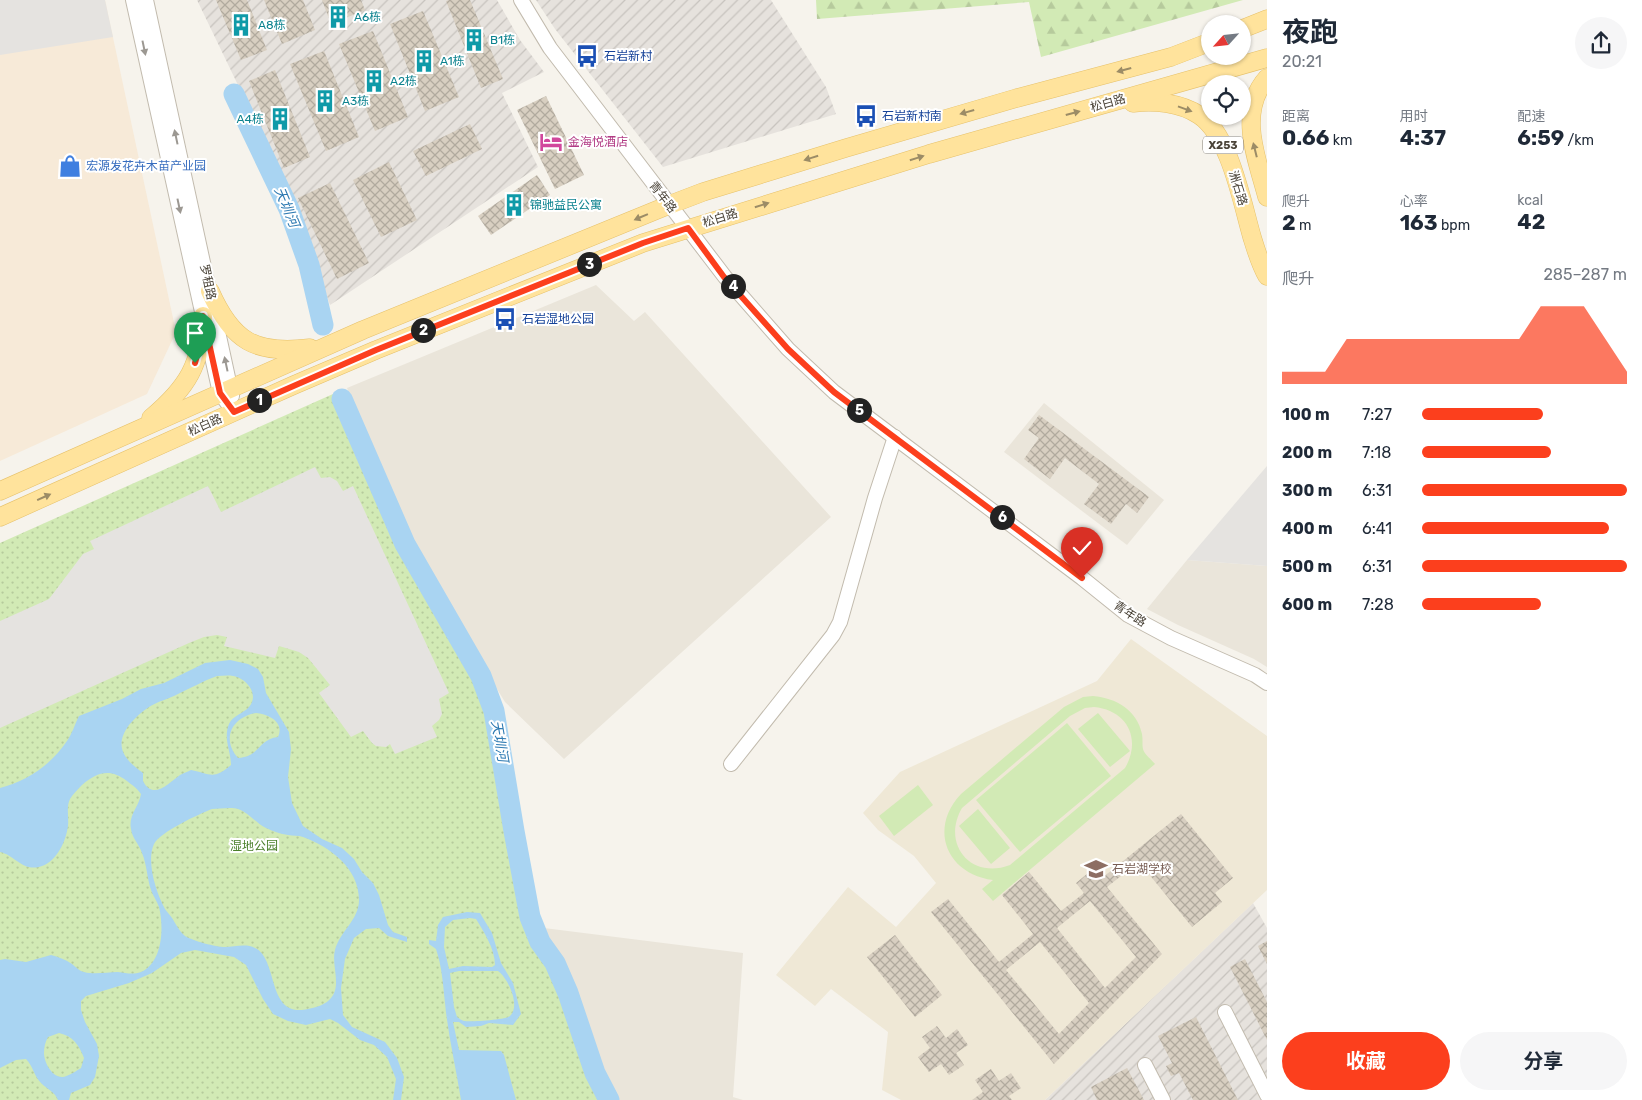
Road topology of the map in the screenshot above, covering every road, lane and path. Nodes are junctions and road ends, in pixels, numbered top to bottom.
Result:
1 (133, 0) edge
2 (146, 0) edge
3 (521, 0) edge
4 (1267, 19) edge
5 (1251, 25) edge
6 (1267, 32) edge
7 (1251, 36) edge
8 (1201, 45) edge
9 (1201, 49) edge
10 (1171, 57) junction
11 (1267, 58) edge
12 (1267, 78) edge
13 (1102, 105) junction
14 (1267, 197) edge
15 (669, 205) junction
16 (688, 228) junction
17 (1267, 276) edge
18 (210, 291) junction
19 (203, 316) junction
20 (330, 344) junction
21 (226, 390) junction
22 (234, 412) junction
23 (131, 432) junction
24 (895, 437) junction
25 (0, 491) edge
26 (0, 517) edge
27 (1267, 683) edge
28 (731, 764) dead end
29 (1224, 1012) dead end
30 (1267, 1063) edge
31 (1145, 1065) dead end
32 (1254, 1070) junction
33 (1267, 1095) edge
34 (1163, 1100) edge

1 -> 19 street, 罗租路
18 -> 2 street, 罗租路
3 - 15 street, 青年路
4 - 5 main road
6 - 7 main road
8 - 10 main road, 松白路
9 - 10 main road
10 -> 15 main road, 松白路
11 - 13 main road, 松白路
14 -> 12 main road
16 -> 13 main road, 松白路 / X253
13 -> 17 main road, 洲石路 / X253
15 - 16 street, 青年路
15 -> 20 main road, 松白路
16 - 22 main road, 松白路 / X253
16 - 24 street, 青年路
18 - 20 main road
21 -> 18 street, 罗租路
19 - 21 street, 罗租路
19 - 23 main road
20 - 21 main road, 松白路
21 - 22 street, 罗租路
21 - 23 main road, 松白路
26 -> 22 main road, 松白路 / X253
23 - 25 main road, 松白路
24 - 27 street, 青年路
24 - 28 street
29 - 32 street
30 - 32 street
31 - 34 street
32 - 33 street

